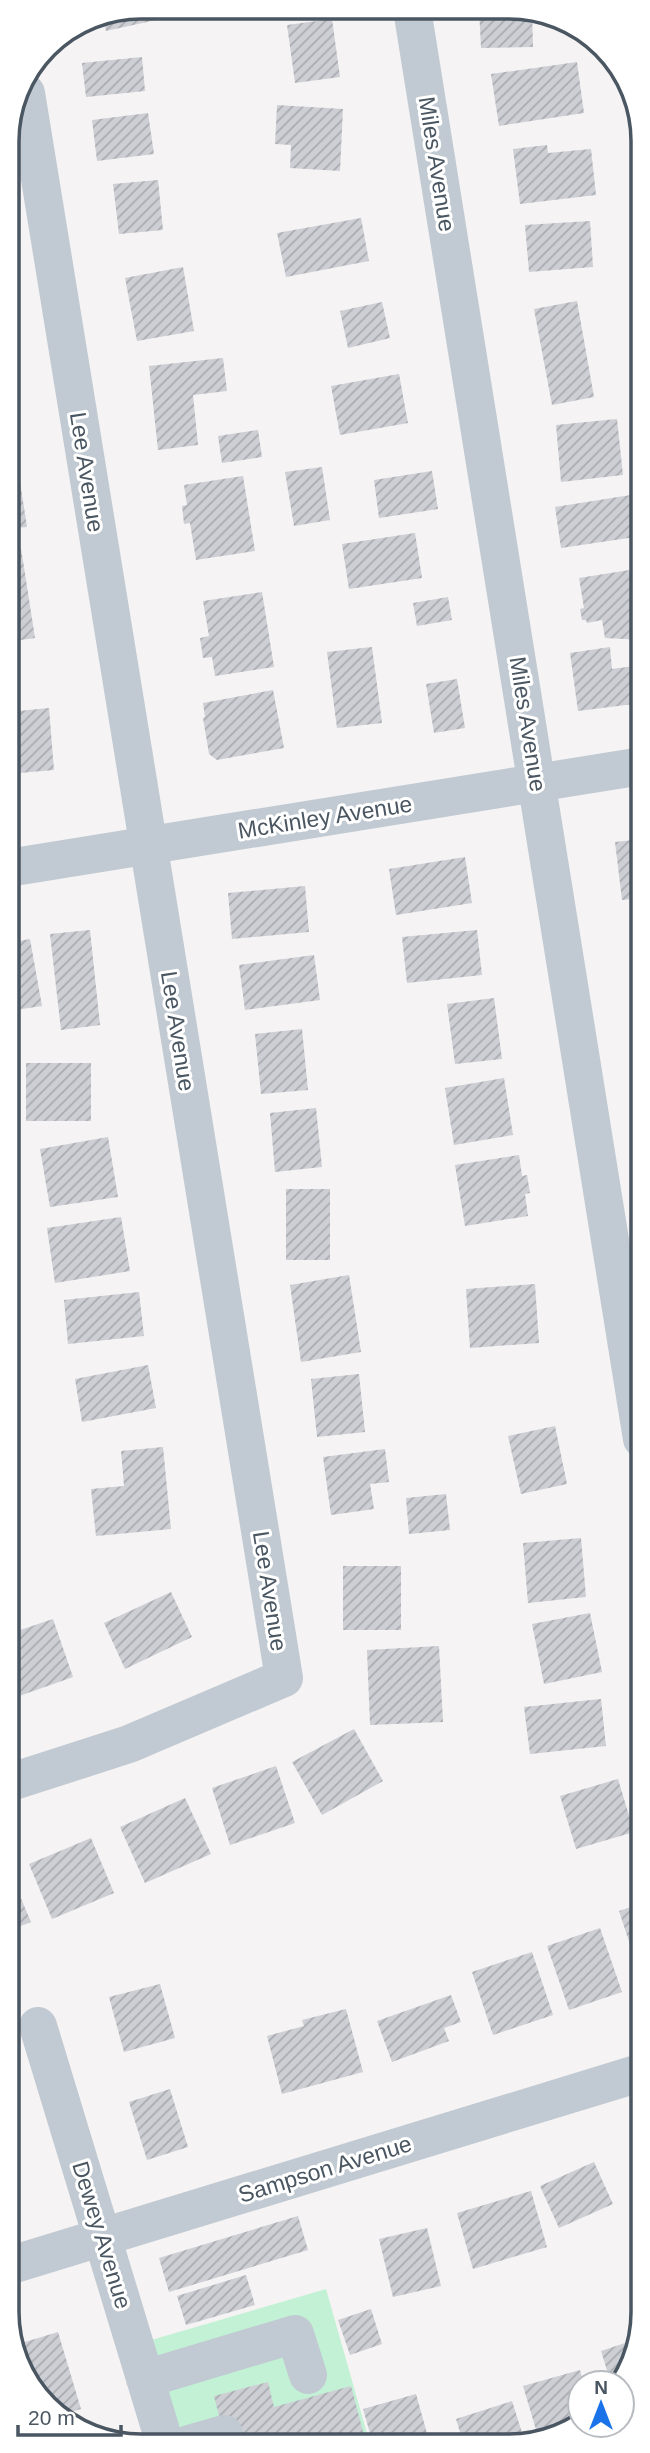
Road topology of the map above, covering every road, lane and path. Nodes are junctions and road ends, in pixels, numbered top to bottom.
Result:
1 (414, 19) edge
2 (27, 100) edge
3 (631, 768) edge
4 (537, 782) junction
5 (148, 845) junction
6 (20, 866) edge
7 (630, 1367) edge
8 (19, 1779) edge
9 (38, 2026) dead end
10 (630, 2076) edge
11 (103, 2237) junction
12 (19, 2263) edge
13 (308, 2375) dead end
14 (145, 2379) junction
15 (162, 2434) edge

1 - 4 street, Miles Avenue
2 - 5 street, Lee Avenue
3 - 4 street, McKinley Avenue
4 - 5 street, McKinley Avenue
4 - 7 street, Miles Avenue
5 - 6 street, McKinley Avenue
5 - 8 street, Lee Avenue
9 - 11 street, Dewey Avenue
10 - 11 street, Sampson Avenue
11 - 12 street, Sampson Avenue
11 - 14 street, Dewey Avenue
13 - 14 street
14 - 15 street, Dewey Avenue

